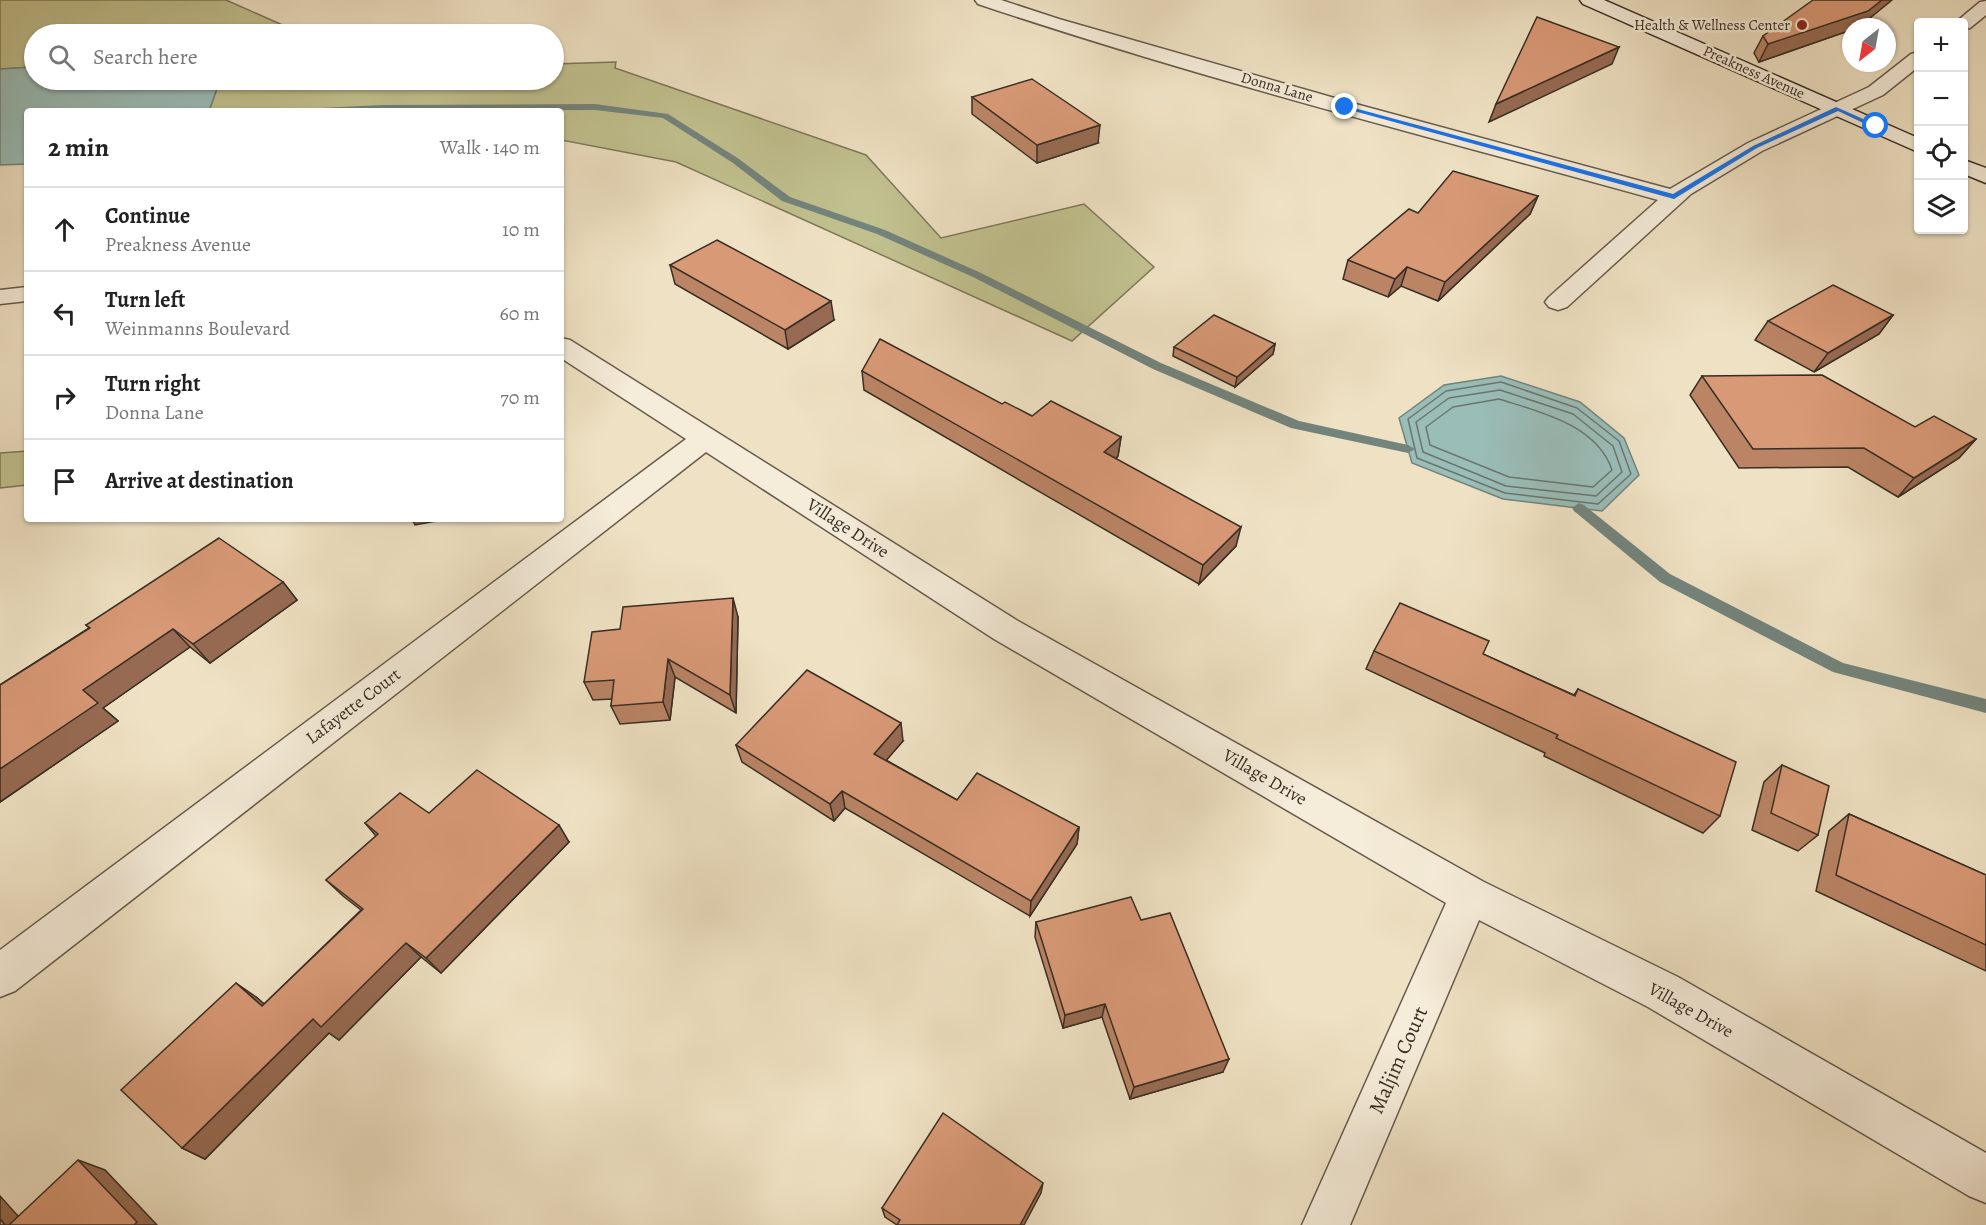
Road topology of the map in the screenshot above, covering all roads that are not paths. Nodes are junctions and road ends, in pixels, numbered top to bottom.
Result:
1 (986, 0) edge
2 (1589, 0) edge
3 (1986, 6) edge
4 (1968, 22) edge
5 (1968, 27) edge
6 (1986, 33) edge
7 (1914, 61) edge
8 (1838, 109) junction
9 (1914, 144) edge
10 (1968, 168) edge
11 (1986, 176) edge
12 (1674, 197) junction
13 (24, 294) edge
14 (0, 297) edge
15 (1558, 302) dead end
16 (564, 348) edge
17 (707, 437) junction
18 (1470, 895) junction
19 (0, 976) edge
20 (1986, 1179) edge
21 (1326, 1225) edge

1 - 12 street, Donna Lane
2 - 8 street, Preakness Avenue
3 - 4 street
5 - 6 street
7 - 8 street
8 - 9 street, Preakness Avenue
8 - 12 street
10 - 11 street
12 - 15 street
13 - 14 street
16 - 17 street, Village Drive
17 - 18 street, Village Drive
17 - 19 street, Lafayette Court
18 - 20 street, Village Drive
18 - 21 street, Maljim Court

